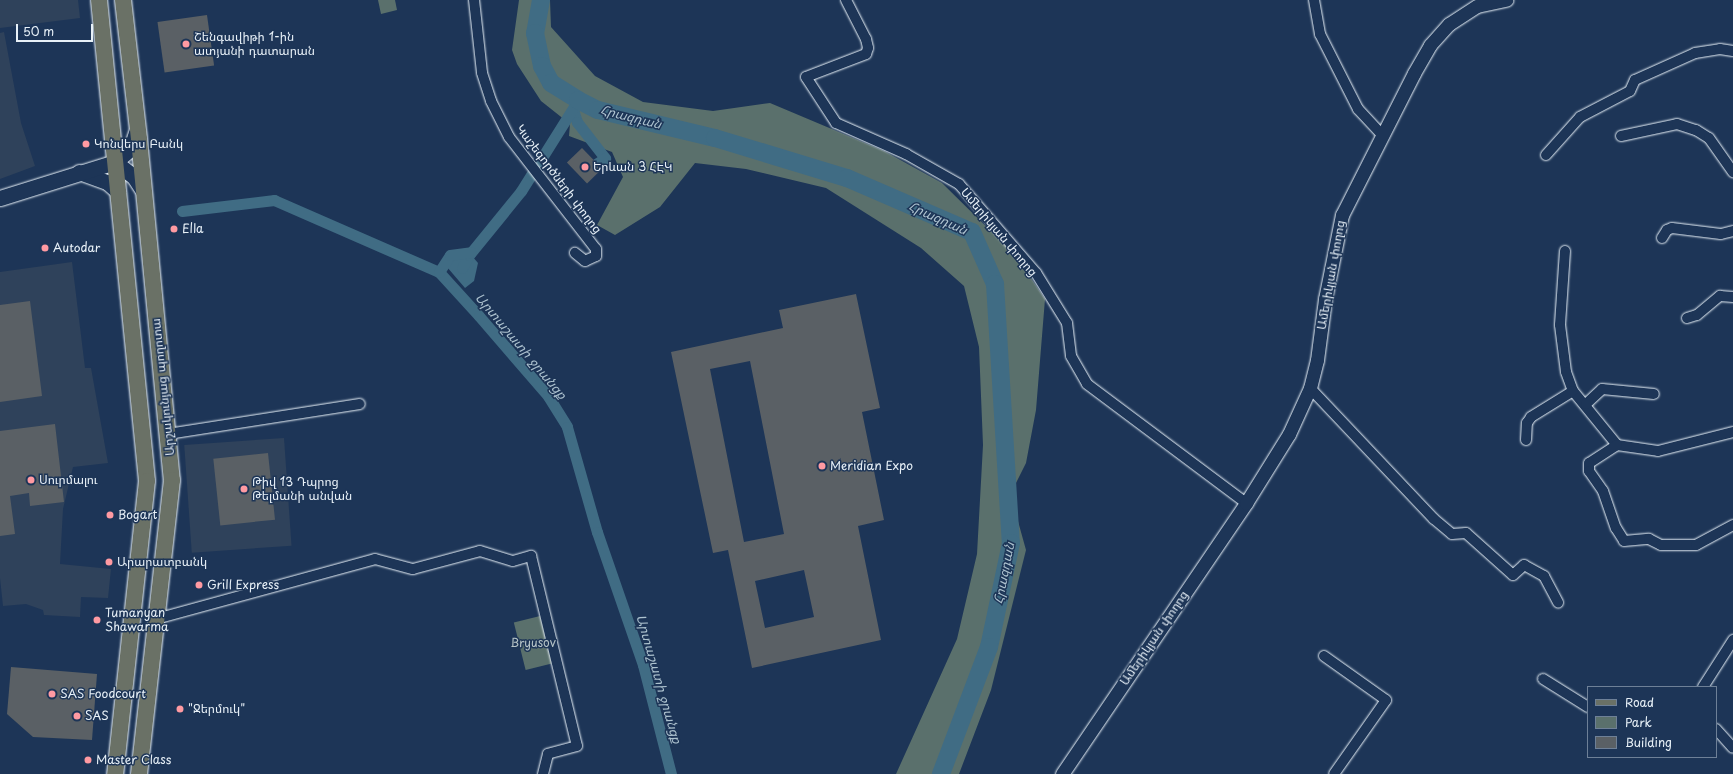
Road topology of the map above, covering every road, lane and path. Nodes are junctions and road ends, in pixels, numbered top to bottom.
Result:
1 (99, 0) edge
2 (122, 0) edge
3 (474, 0) edge
4 (846, 0) edge
5 (1314, 0) edge
6 (1506, 0) edge
7 (1733, 51) edge
8 (137, 130) junction
9 (1382, 136) junction
10 (1622, 136) dead end
11 (1546, 155) dead end
12 (115, 162) junction
13 (85, 170) junction
14 (1733, 172) edge
15 (143, 191) junction
16 (118, 192) junction
17 (0, 198) edge
18 (1733, 231) edge
19 (1662, 238) dead end
20 (1565, 251) dead end
21 (575, 253) dead end
22 (1733, 297) edge
23 (1688, 318) dead end
24 (1310, 388) junction
25 (1573, 391) junction
26 (1654, 394) dead end
27 (360, 404) dead end
28 (1586, 404) junction
29 (1733, 432) edge
30 (168, 434) junction
31 (1526, 440) dead end
32 (1617, 445) junction
33 (172, 480) junction
34 (147, 481) junction
35 (1246, 503) junction
36 (1733, 525) edge
37 (1558, 602) dead end
38 (156, 619) junction
39 (1733, 640) edge
40 (1324, 656) dead end
41 (1543, 679) dead end
42 (1703, 686) edge
43 (1587, 706) edge
44 (1717, 730) edge
45 (1733, 748) edge
46 (116, 773) edge
47 (139, 774) edge
48 (543, 774) edge
49 (1062, 774) edge
50 (1334, 774) edge

1 - 12 main road
2 - 8 main road, Արշակունյաց պողոտա
3 - 21 street, Կաշեգործների փողոց
4 - 35 street, Ամերիկյան փողոց
5 - 9 street
6 - 9 street, Ամերիկյան փողոց
7 - 11 street
8 - 12 main road
8 - 15 main road, Արշակունյաց պողոտա
9 - 24 street, Ամերիկյան փողոց
10 - 14 street
12 - 13 main road
12 - 15 main road
12 - 16 main road
13 - 16 main road
13 - 17 main road
15 - 30 main road, Արշակունյաց պողոտա
16 - 34 main road
18 - 19 street
20 - 25 street
22 - 23 street
24 - 35 street, Ամերիկյան փողոց
24 - 37 street
25 - 28 street
25 - 31 street
26 - 28 street
27 - 30 street
28 - 32 street
29 - 32 street
30 - 33 main road, Արշակունյաց պողոտա
32 - 36 street
33 - 34 main road
33 - 38 main road, Արշակունյաց պողոտա
34 - 46 main road
35 - 49 street, Ամերիկյան փողոց
38 - 47 main road, Արշակունյաց պողոտա
38 - 48 street
39 - 42 street
40 - 50 street
41 - 43 street
44 - 45 street

